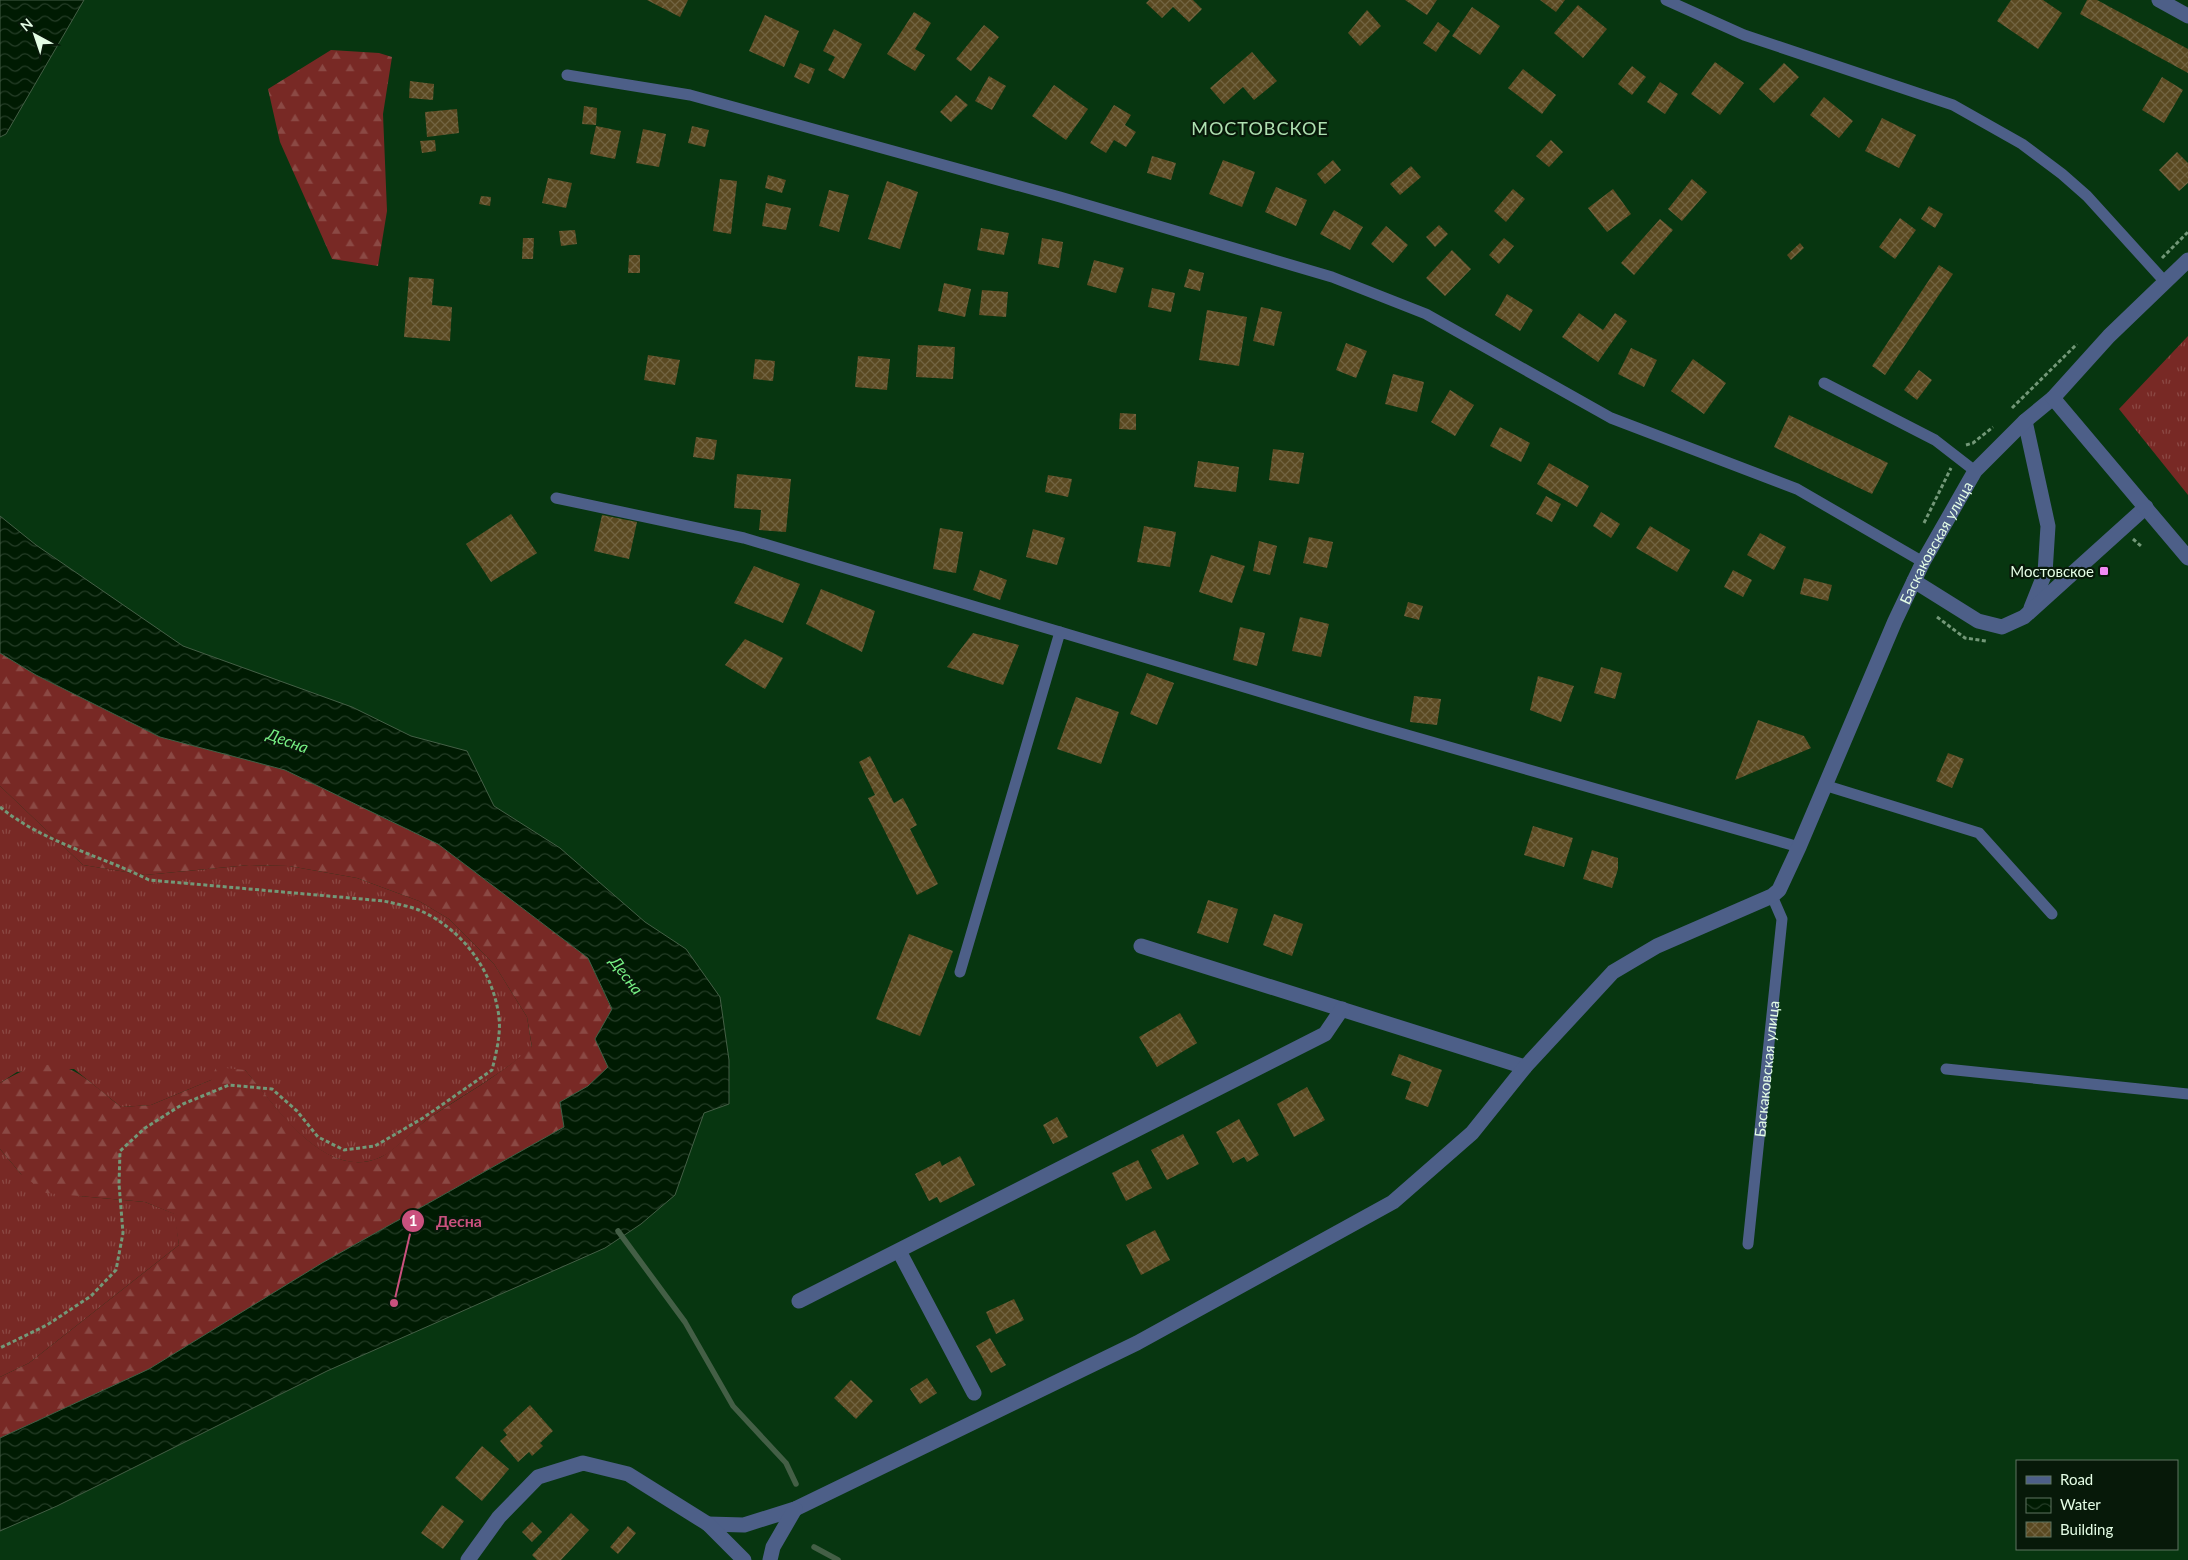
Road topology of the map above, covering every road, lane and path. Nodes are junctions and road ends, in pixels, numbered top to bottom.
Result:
1 (1666, 0) edge
2 (2159, 0) edge
3 (2188, 16) edge
4 (567, 75) dead end
5 (2188, 260) edge
6 (2166, 283) junction
7 (2083, 338) dead end
8 (1824, 383) dead end
9 (2053, 398) junction
10 (2006, 414) dead end
11 (1999, 421) dead end
12 (2024, 422) junction
13 (1973, 443) junction
14 (1960, 446) dead end
15 (1960, 459) junction
16 (1975, 471) junction
17 (556, 498) dead end
18 (2146, 508) junction
19 (1920, 532) dead end
20 (2188, 558) edge
21 (1923, 562) junction
22 (1914, 580) junction
23 (2030, 612) junction
24 (1060, 632) junction
25 (1824, 785) junction
26 (0, 807) edge
27 (1799, 847) junction
28 (1775, 893) junction
29 (2052, 914) dead end
30 (1141, 946) dead end
31 (960, 972) dead end
32 (1342, 1009) junction
33 (1526, 1067) junction
34 (1946, 1069) dead end
35 (2188, 1094) edge
36 (1748, 1244) dead end
37 (899, 1251) junction
38 (799, 1301) dead end
39 (0, 1348) edge
40 (974, 1393) dead end
41 (795, 1509) junction
42 (708, 1524) junction
43 (468, 1560) edge
44 (744, 1560) edge
45 (770, 1560) edge

1 - 6 lane
2 - 3 street
4 - 21 lane
5 - 6 street, Баскаковская улица
6 - 9 street, Баскаковская улица
7 - 10 path
8 - 15 lane
9 - 12 street, Баскаковская улица
9 - 18 street
11 - 13 path
12 - 16 street, Баскаковская улица
12 - 23 street
13 - 14 path
13 - 15 path
15 - 16 lane
15 - 19 path
16 - 21 street, Баскаковская улица
17 - 24 lane
18 - 20 street
18 - 23 street
21 - 22 street, Баскаковская улица
22 - 23 street
22 - 25 street, Баскаковская улица
24 - 27 lane
24 - 31 lane
25 - 27 street, Баскаковская улица
25 - 29 lane
26 - 39 path
27 - 28 street, Баскаковская улица
28 - 33 street
28 - 36 lane, Баскаковская улица
30 - 32 street
32 - 33 street
32 - 37 street
33 - 41 street
34 - 35 lane
37 - 38 street
37 - 40 street
41 - 42 street
41 - 45 street
42 - 43 street
42 - 44 street

